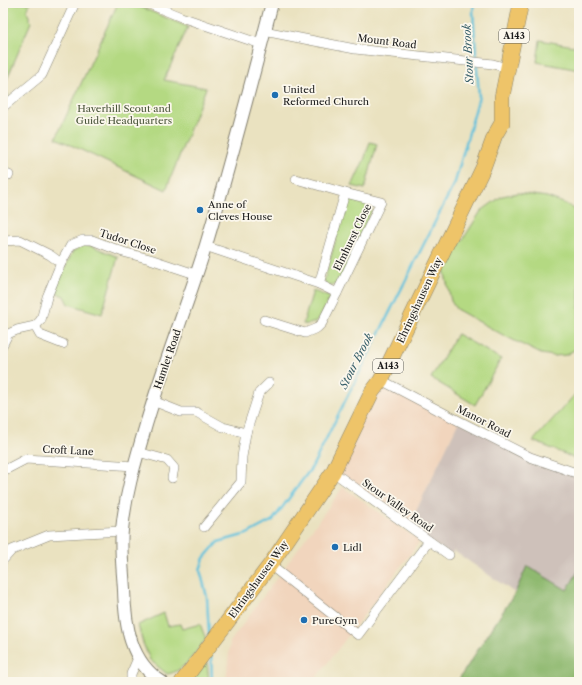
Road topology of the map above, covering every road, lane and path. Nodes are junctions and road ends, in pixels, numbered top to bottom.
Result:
1 (75, 3) edge
2 (146, 3) edge
3 (272, 3) edge
4 (521, 3) edge
5 (264, 31) junction
6 (261, 44) junction
7 (507, 68) junction
8 (3, 107) edge
9 (296, 179) dead end
10 (345, 193) junction
11 (3, 241) edge
12 (205, 246) junction
13 (61, 263) junction
14 (195, 274) junction
15 (319, 284) junction
16 (337, 293) junction
17 (264, 320) dead end
18 (35, 326) junction
19 (3, 344) edge
20 (63, 344) dead end
21 (381, 380) junction
22 (269, 383) dead end
23 (153, 401) junction
24 (246, 433) junction
25 (138, 452) junction
26 (134, 466) junction
27 (3, 471) edge
28 (333, 472) junction
29 (579, 474) edge
30 (172, 478) dead end
31 (204, 527) dead end
32 (122, 531) junction
33 (429, 540) junction
34 (449, 555) dead end
35 (3, 560) edge
36 (270, 565) junction
37 (138, 658) junction
38 (131, 682) edge
39 (162, 682) edge
40 (182, 682) edge

1 - 8 street
2 - 6 street
3 - 5 street, Hamlet Road
4 - 7 main road, Ehringshausen Way / A143
5 - 6 street, Hamlet Road
5 - 7 street, Mount Road
6 - 12 street, Hamlet Road
7 - 21 main road, Ehringshausen Way / A143
9 - 10 street, Elmhurst Close
10 - 15 street, Elmhurst Close
10 - 16 street, Elmhurst Close
11 - 13 street
12 - 14 street, Hamlet Road
12 - 15 street
13 - 14 street, Tudor Close
13 - 18 street, Tudor Close
14 - 23 street, Hamlet Road
15 - 16 street
16 - 17 street, Elmhurst Close
18 - 19 street
18 - 20 street
21 - 28 main road, Ehringshausen Way / A143
21 - 29 street, Manor Road
22 - 24 street
23 - 24 street
23 - 25 street, Hamlet Road
24 - 31 street
25 - 26 street, Hamlet Road
25 - 30 street
26 - 27 street, Croft Lane
26 - 32 street, Hamlet Road
28 - 33 street, Stour Valley Road
28 - 36 main road, Ehringshausen Way / A143
32 - 35 street
32 - 37 street, Hamlet Road
33 - 34 street, Stour Valley Road
33 - 36 street
36 - 40 main road, Ehringshausen Way / A143
37 - 38 street
37 - 39 street, Hamlet Road

